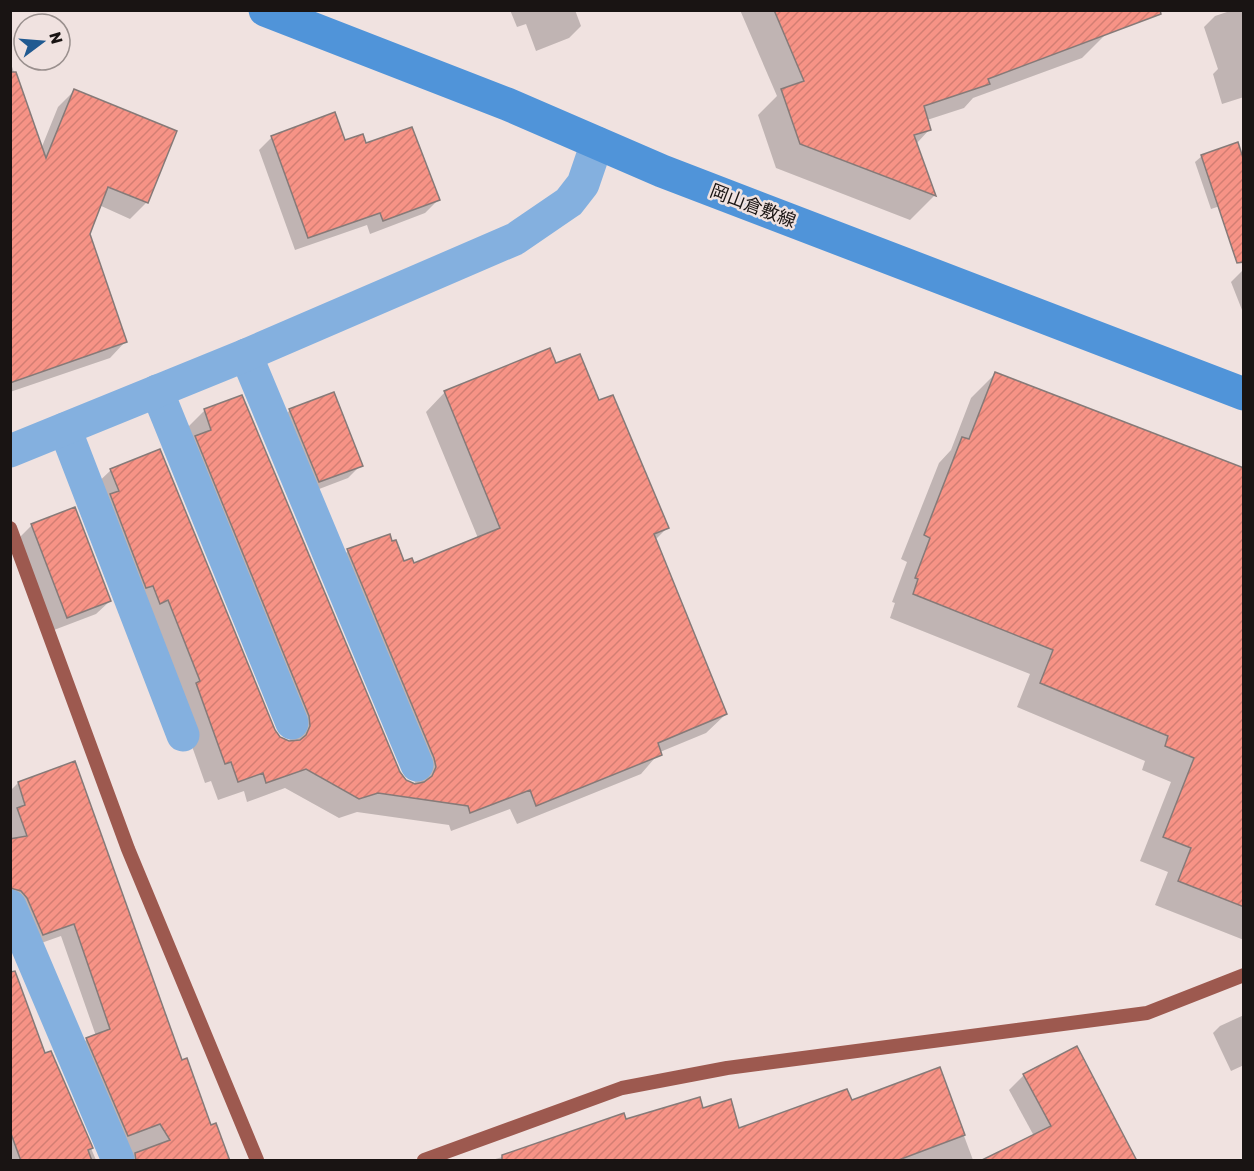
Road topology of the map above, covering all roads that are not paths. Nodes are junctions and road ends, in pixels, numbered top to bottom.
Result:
1 (266, 10) edge
2 (597, 143) junction
3 (246, 355) junction
4 (157, 391) junction
5 (1244, 394) edge
6 (65, 429) junction
7 (10, 451) edge
8 (292, 723) dead end
9 (183, 735) dead end
10 (417, 765) dead end
11 (10, 906) edge
12 (118, 1161) edge

1 - 2 main road, 岡山倉敷線
2 - 3 street
2 - 5 main road, 岡山倉敷線
3 - 4 street
3 - 10 street
4 - 6 street
4 - 8 street
6 - 7 street
6 - 9 street
11 - 12 street

